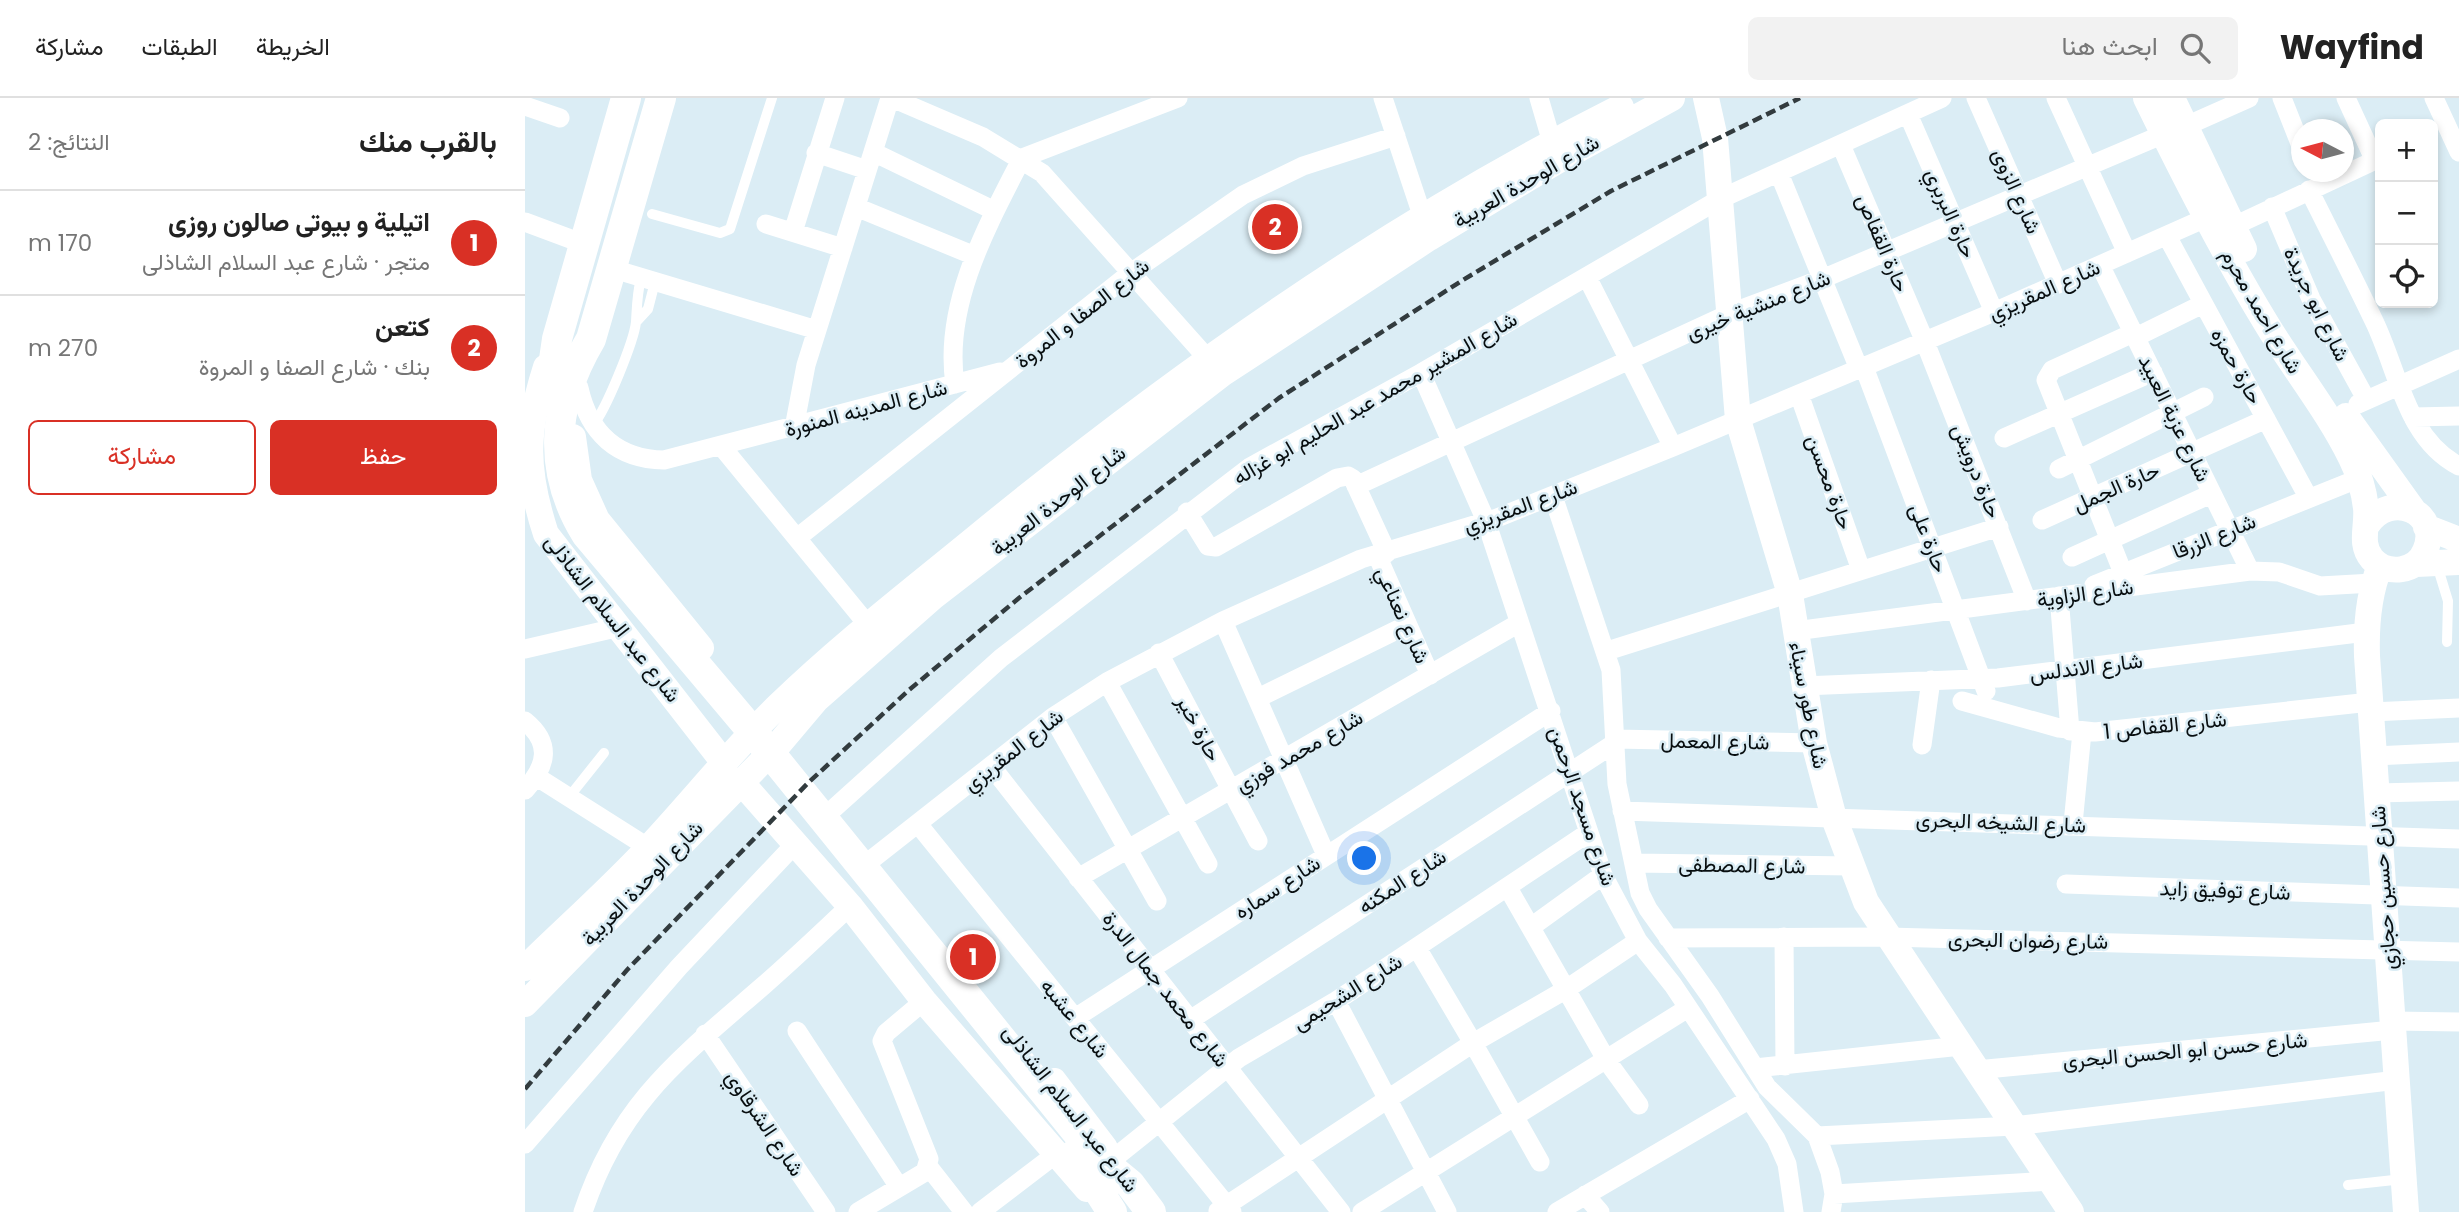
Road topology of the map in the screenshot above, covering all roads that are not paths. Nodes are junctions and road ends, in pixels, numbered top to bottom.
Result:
1 (626, 98) edge
2 (661, 98) edge
3 (772, 98) edge
4 (835, 98) edge
5 (891, 98) edge
6 (1383, 98) edge
7 (1539, 98) edge
8 (1638, 98) edge
9 (1672, 98) edge
10 (1706, 98) edge
11 (1942, 98) edge
12 (1976, 98) edge
13 (2056, 98) edge
14 (2146, 98) edge
15 (2172, 98) edge
16 (2249, 98) edge
17 (2282, 98) edge
18 (2346, 98) edge
19 (2434, 98) edge
20 (1164, 100) edge
21 (525, 106) edge
22 (1908, 114) junction
23 (560, 118) dead end
24 (2291, 121) edge
25 (2446, 126) edge
26 (2175, 130) junction
27 (1396, 136) junction
28 (1841, 145) junction
29 (1554, 151) junction
30 (2459, 152) edge
31 (816, 153) junction
32 (2375, 154) edge
33 (1023, 158) junction
34 (870, 161) junction
35 (2375, 161) edge
36 (2088, 167) junction
37 (1779, 173) junction
38 (2313, 183) edge
39 (2019, 196) junction
40 (1720, 199) junction
41 (856, 207) junction
42 (2272, 207) junction
43 (995, 211) junction
44 (653, 214) dead end
45 (525, 222) edge
46 (1955, 222) junction
47 (766, 224) dead end
48 (2219, 226) junction
49 (1426, 228) junction
50 (793, 232) junction
51 (2167, 236) junction
52 (584, 244) junction
53 (843, 248) junction
54 (1887, 252) junction
55 (2127, 253) junction
56 (975, 256) junction
57 (2100, 265) junction
58 (610, 268) junction
59 (1132, 272) junction
60 (1587, 276) junction
61 (1822, 279) junction
62 (648, 280) junction
63 (2058, 284) junction
64 (2203, 304) junction
65 (1994, 312) junction
66 (1731, 313) junction
67 (817, 330) junction
68 (2134, 335) junction
69 (557, 339) junction
70 (1925, 342) junction
71 (2459, 359) edge
72 (1629, 360) junction
73 (1215, 366) junction
74 (1862, 368) junction
75 (1010, 369) junction
76 (2153, 372) junction
77 (1421, 373) junction
78 (955, 384) junction
79 (2400, 384) junction
80 (1799, 394) junction
81 (2204, 397) dead end
82 (2366, 399) junction
83 (563, 400) junction
84 (2343, 411) junction
85 (2172, 412) junction
86 (2059, 414) junction
87 (2459, 416) edge
88 (2413, 417) junction
89 (1738, 419) junction
90 (2266, 419) junction
91 (593, 426) junction
92 (794, 428) junction
93 (2004, 438) dead end
94 (1453, 441) junction
95 (722, 447) junction
96 (1674, 447) junction
97 (2192, 453) junction
98 (2077, 460) junction
99 (2459, 466) edge
100 (2059, 469) dead end
101 (2360, 478) junction
102 (1356, 486) junction
103 (1055, 487) junction
104 (2211, 494) junction
105 (1553, 496) junction
106 (529, 497) edge
107 (2092, 497) junction
108 (2308, 497) junction
109 (1187, 512) junction
110 (2420, 519) junction
111 (2042, 520) dead end
112 (1486, 521) junction
113 (2367, 525) junction
114 (1999, 527) junction
115 (2229, 529) junction
116 (797, 538) junction
117 (2110, 539) junction
118 (2459, 540) edge
119 (1933, 548) junction
120 (1382, 554) junction
121 (2072, 557) dead end
122 (2437, 562) edge
123 (1861, 570) junction
124 (2250, 571) junction
125 (2123, 573) junction
126 (2377, 575) junction
127 (1790, 594) junction
128 (2064, 596) junction
129 (2027, 601) junction
130 (1957, 610) junction
131 (678, 620) junction
132 (1223, 621) junction
133 (1519, 623) junction
134 (869, 625) junction
135 (1407, 625) junction
136 (620, 627) junction
137 (1795, 631) junction
138 (2366, 632) junction
139 (2447, 642) dead end
140 (527, 646) edge
141 (1607, 651) junction
142 (641, 652) junction
143 (1159, 653) junction
144 (2065, 670) junction
145 (1430, 675) junction
146 (1982, 679) junction
147 (1931, 680) junction
148 (1107, 682) junction
149 (1803, 686) junction
150 (1258, 698) junction
151 (1962, 701) dead end
152 (2371, 707) junction
153 (2459, 708) edge
154 (1991, 709) junction
155 (1551, 711) junction
156 (1053, 717) junction
157 (525, 721) edge
158 (761, 723) junction
159 (2076, 731) junction
160 (1615, 741) junction
161 (1814, 743) junction
162 (778, 745) junction
163 (1922, 745) dead end
164 (2459, 752) edge
165 (604, 753) dead end
166 (2374, 756) junction
167 (1284, 759) junction
168 (991, 766) junction
169 (1571, 771) junction
170 (733, 773) junction
171 (535, 778) edge
172 (1231, 790) junction
173 (2459, 791) edge
174 (2377, 793) junction
175 (569, 797) junction
176 (831, 811) junction
177 (1622, 811) junction
178 (1833, 818) junction
179 (1180, 819) junction
180 (918, 824) junction
181 (2073, 824) junction
182 (1588, 833) junction
183 (2380, 835) junction
184 (2459, 839) edge
185 (1258, 841) dead end
186 (796, 843) junction
187 (649, 848) junction
188 (1127, 850) junction
189 (1326, 855) junction
190 (871, 860) junction
191 (1634, 863) junction
192 (1208, 864) dead end
193 (1851, 866) junction
194 (1603, 876) junction
195 (1079, 878) junction
196 (2066, 884) dead end
197 (1508, 888) junction
198 (618, 892) junction
199 (2383, 895) junction
200 (2459, 898) edge
201 (1157, 901) dead end
202 (850, 906) junction
203 (1531, 928) junction
204 (1784, 937) junction
205 (1887, 937) junction
206 (1668, 938) junction
207 (1638, 941) junction
208 (1417, 948) junction
209 (2388, 949) junction
210 (2459, 951) edge
211 (525, 968) edge
212 (1149, 970) junction
213 (1565, 990) junction
214 (924, 1001) junction
215 (1336, 1001) junction
216 (525, 1004) edge
217 (1688, 1008) junction
218 (1075, 1018) junction
219 (1190, 1020) junction
220 (2459, 1022) edge
221 (2393, 1026) junction
222 (797, 1031) dead end
223 (705, 1034) junction
224 (1473, 1043) junction
225 (1961, 1046) junction
226 (1607, 1061) junction
227 (1227, 1066) junction
228 (1785, 1066) junction
229 (1755, 1068) junction
230 (1976, 1070) junction
231 (2397, 1080) junction
232 (1750, 1099) junction
233 (1388, 1100) junction
234 (1639, 1105) dead end
235 (1514, 1118) junction
236 (1159, 1121) junction
237 (2014, 1126) junction
238 (1817, 1136) junction
239 (525, 1144) edge
240 (1073, 1152) junction
241 (1299, 1158) junction
242 (1113, 1159) junction
243 (1540, 1163) dead end
244 (928, 1166) junction
245 (1426, 1172) junction
246 (2403, 1179) junction
247 (2050, 1181) junction
248 (1130, 1184) junction
249 (2348, 1185) dead end
250 (899, 1188) junction
251 (1585, 1195) junction
252 (1833, 1203) edge
253 (1109, 1208) edge
254 (1225, 1210) edge
255 (583, 1212) edge
256 (826, 1212) edge
257 (858, 1212) edge
258 (964, 1212) edge
259 (980, 1212) edge
260 (1151, 1212) edge
261 (1341, 1212) edge
262 (1362, 1212) edge
263 (1447, 1212) edge
264 (1557, 1212) edge
265 (1600, 1212) edge
266 (1794, 1212) edge
267 (2071, 1212) edge
268 (2406, 1212) edge

1 - 52 main road, شارع عبد السلام الشاذلى
2 - 58 main road
3 - 44 lane
4 - 31 street
5 - 33 street
5 - 34 street
6 - 27 street
7 - 29 street
8 - 29 street, شارع الوحدة العربية
9 - 29 street, شارع الوحدة العربية
10 - 40 street, شارع طور سيناء
11 - 22 street, شارع المشير محمد عبد الحليم ابو غزاله
12 - 39 street, شارع الزوى
13 - 36 street
14 - 26 street, شارع احمد محرم
15 - 26 street, شارع احمد محرم
16 - 26 street, شارع منشية خيرى
17 - 24 street
18 - 32 street
19 - 25 street
20 - 33 street
21 - 23 street
22 - 28 street, شارع المشير محمد عبد الحليم ابو غزاله
22 - 46 street, حارة البربري
25 - 30 street
26 - 36 street, شارع منشية خيرى
26 - 48 street, شارع احمد محرم
27 - 49 street
27 - 59 street, شارع الصفا و المروة
28 - 37 street, شارع المشير محمد عبد الحليم ابو غزاله
28 - 54 street, حارة القفاص
29 - 49 street, شارع الوحدة العربية
31 - 34 street
31 - 50 street
33 - 43 street
33 - 59 street
34 - 41 street
34 - 43 street
35 - 38 street, شارع المقريزي
36 - 39 street, شارع منشية خيرى
36 - 55 street
37 - 40 street, شارع المشير محمد عبد الحليم ابو غزاله
37 - 61 street, حارة على
38 - 42 street, شارع المقريزي
38 - 79 street
39 - 46 street, شارع منشية خيرى
39 - 63 street, شارع الزوى
40 - 60 street, شارع المشير محمد عبد الحليم ابو غزاله
40 - 66 street, شارع طور سيناء
41 - 53 street
41 - 56 street
42 - 48 street, شارع المقريزي
42 - 82 street, شارع ابو جريدة
43 - 56 street
45 - 52 street
46 - 54 street, شارع منشية خيرى
46 - 65 street, حارة البربري
47 - 50 street
48 - 51 street, شارع المقريزي
48 - 84 street, شارع احمد محرم
48 - 101 street, شارع احمد محرم
49 - 73 street, شارع الوحدة العربية
50 - 53 street
51 - 55 street, شارع المقريزي
51 - 64 street, حارة حمزه
52 - 69 main road, شارع عبد السلام الشاذلى
53 - 67 street
54 - 61 street, شارع منشية خيرى
54 - 70 street, حارة القفاص
55 - 57 street, شارع المقريزي
56 - 78 street
57 - 63 street, شارع المقريزي
57 - 68 street, شارع عزبة العبيد
58 - 62 street
58 - 83 main road
59 - 73 street
59 - 75 street, شارع الصفا و المروة
60 - 72 street
60 - 77 street, شارع المشير محمد عبد الحليم ابو غزاله
61 - 66 street, شارع منشية خيرى
61 - 74 street, حارة على
62 - 67 street
62 - 91 lane
63 - 65 street, شارع المقريزي
64 - 68 street
64 - 90 street, حارة حمزه
65 - 70 street, شارع المقريزي
66 - 72 street, شارع منشية خيرى
66 - 89 street, شارع طور سيناء
67 - 92 street
68 - 76 street, شارع عزبة العبيد
68 - 86 street
69 - 83 main road
69 - 106 street, شارع عبد السلام الشاذلى
70 - 74 street, شارع المقريزي
70 - 114 street, حارة درويش
71 - 79 street
72 - 94 street, شارع منشية خيرى
72 - 96 street
73 - 103 street, شارع الوحدة العربية
74 - 80 street, شارع المقريزي
74 - 119 street, حارة على
75 - 78 street, شارع المدينه المنورة
75 - 116 street, شارع الصفا و المروة
76 - 85 street, شارع عزبة العبيد
76 - 86 street
77 - 94 street, شارع مسجد الرحمن
77 - 109 street, شارع المشير محمد عبد الحليم ابو غزاله
78 - 92 street, شارع المدينه المنورة
79 - 82 street
79 - 88 street
80 - 89 street, شارع المقريزي
80 - 123 street, حارة محسن
81 - 85 street
82 - 84 street
83 - 91 street, شارع المدينه المنورة
83 - 131 street
83 - 240 main road
84 - 110 street, شارع احمد محرم
85 - 97 street, شارع عزبة العبيد
85 - 98 street
86 - 93 street
86 - 98 street
87 - 88 street
88 - 99 street
89 - 96 street, شارع المقريزي
89 - 127 street, شارع طور سيناء
90 - 97 street, حارة الجمل
90 - 108 street, حارة حمزه
91 - 95 street, شارع المدينه المنورة
92 - 95 street, شارع المدينه المنورة
94 - 102 street, شارع منشية خيرى
94 - 112 street, شارع مسجد الرحمن
95 - 116 street
96 - 105 street, شارع المقريزي
97 - 104 street, شارع عزبة العبيد
97 - 107 street, حارة الجمل
98 - 100 street
98 - 107 street
101 - 108 street, شارع الزرقا
101 - 113 street, شارع احمد محرم
102 - 109 street
102 - 120 street, شارع نعناعي
103 - 134 street, شارع الوحدة العربية
103 - 162 street, شارع الوحدة العربية
104 - 115 street, شارع عزبة العبيد
104 - 117 street
105 - 112 street, شارع المقريزي
105 - 141 street, شارع مسجد الرحمن
106 - 136 street, شارع عبد السلام الشاذلى
107 - 111 street, حارة الجمل
107 - 117 street
108 - 115 street, شارع الزرقا
109 - 176 street, شارع المشير محمد عبد الحليم ابو غزاله
110 - 113 street
110 - 118 street
110 - 122 street
112 - 120 street, شارع المقريزي
112 - 133 street, شارع مسجد الرحمن
113 - 126 street, شارع احمد محرم
114 - 119 street
114 - 129 street, حارة درويش
115 - 124 street, شارع عزبة العبيد
115 - 125 street, شارع الزرقا
116 - 134 street
117 - 121 street
117 - 125 street
119 - 123 street
119 - 130 street, حارة على
120 - 132 street, شارع المقريزي
120 - 135 street, شارع نعناعي
122 - 126 street
122 - 139 lane
123 - 127 street
124 - 126 street, شارع الزاوية
124 - 128 street, شارع الزاوية
125 - 128 street, شارع الزرقا
126 - 138 street, شارع حسين حجازي
127 - 137 street, شارع طور سيناء
127 - 141 street
128 - 129 street, شارع الزاوية
128 - 144 street
129 - 130 street, شارع الزاوية
130 - 137 street, شارع الزاوية
130 - 146 street, حارة على
131 - 142 street
131 - 158 street
132 - 143 street, شارع المقريزي
132 - 150 street
133 - 145 street, شارع محمد فوزي
133 - 155 street, شارع مسجد الرحمن
134 - 158 street, شارع الوحدة العربية
135 - 145 street, شارع نعناعي
135 - 150 street
136 - 140 street
136 - 142 street, شارع عبد السلام الشاذلى
137 - 149 street, شارع طور سيناء
138 - 144 street, شارع الاندلس
138 - 152 street, شارع حسين حجازي
141 - 160 street, شارع مسجد الرحمن
142 - 170 street, شارع عبد السلام الشاذلى
143 - 148 street, شارع المقريزي
143 - 172 street, حارة خير
144 - 146 street, شارع الاندلس
144 - 159 street
145 - 167 street, شارع محمد فوزي
146 - 147 street, شارع الاندلس
146 - 154 street, حارة على
147 - 149 street, شارع الاندلس
147 - 163 street
148 - 156 street, شارع المقريزي
148 - 179 street
149 - 161 street, شارع طور سيناء
150 - 167 street
151 - 154 street, شارع القفاص 1
152 - 153 street, شارع القفاص 1
152 - 159 street, شارع القفاص 1
152 - 166 street, شارع حسين حجازي
154 - 159 street, شارع القفاص 1
155 - 169 street, شارع مسجد الرحمن
155 - 189 street, شارع سماره
156 - 168 street, شارع المقريزي
156 - 188 street
157 - 171 street
158 - 170 street, شارع الوحدة العربية
159 - 181 street
160 - 161 street, شارع المعمل
160 - 169 street, شارع المكنه
160 - 177 street, شارع مسجد الرحمن
161 - 178 street, شارع طور سيناء
162 - 170 street, شارع الوحدة العربية
162 - 176 street, شارع عبد السلام الشاذلى
164 - 166 street
165 - 175 lane
166 - 174 street, شارع حسين حجازي
167 - 172 street, شارع محمد فوزي
167 - 189 street
168 - 180 street, شارع المقريزي
168 - 195 street, شارع محمد جمال الدرة
169 - 182 street, شارع مسجد الرحمن
169 - 219 street, شارع المكنه
170 - 186 street, شارع عبد السلام الشاذلى
170 - 187 street, شارع الوحدة العربية
170 - 198 street, شارع الوحدة العربية
171 - 175 street
172 - 179 street, شارع محمد فوزي
172 - 185 street, حارة خير
173 - 174 street
174 - 183 street, شارع حسين حجازي
175 - 187 street
176 - 190 street, شارع عبد السلام الشاذلى
177 - 178 street, شارع الشيخه البحرى
177 - 191 street, شارع مسجد الرحمن
178 - 181 street, شارع الشيخه البحرى
178 - 193 street, شارع طور سيناء
179 - 188 street, شارع محمد فوزي
179 - 192 street
180 - 190 street, شارع المقريزي
180 - 218 street, شارع عشبه
181 - 183 street, شارع الشيخه البحرى
182 - 194 street, شارع مسجد الرحمن
182 - 197 street, شارع الشحيمى
183 - 184 street, شارع الشيخه البحرى
183 - 199 street, شارع حسين حجازي
186 - 202 street, شارع عبد السلام الشاذلى
186 - 239 street
187 - 198 street, شارع الوحدة العربية
188 - 195 street, شارع محمد فوزي
188 - 201 street
189 - 212 street, شارع سماره
190 - 242 street, شارع عبد السلام الشاذلى
191 - 193 street, شارع المصطفى
191 - 206 street, شارع مسجد الرحمن
193 - 205 street, شارع طور سيناء
194 - 203 street
194 - 207 street, شارع مسجد الرحمن
195 - 212 street, شارع محمد جمال الدرة
196 - 199 street, شارع توفيق زايد
197 - 203 street
197 - 208 street, شارع الشحيمى
198 - 211 street, شارع الوحدة العربية
198 - 216 street, شارع الوحدة العربية
199 - 200 street, شارع توفيق زايد
199 - 209 street, شارع حسين حجازي
202 - 214 street, شارع عبد السلام الشاذلى
202 - 223 street
203 - 213 street
204 - 205 street, شارع رضوان البحرى
204 - 206 street, شارع رضوان البحرى
204 - 228 street
205 - 209 street, شارع رضوان البحرى
205 - 225 street, شارع طور سيناء
206 - 229 street, شارع مسجد الرحمن
207 - 213 street
207 - 217 street, شارع مسجد الرحمن
208 - 215 street, شارع الشحيمى
208 - 224 street
209 - 210 street, شارع رضوان البحرى
209 - 221 street, شارع حسين حجازي
212 - 218 street, شارع سماره
212 - 219 street, شارع محمد جمال الدرة
213 - 224 street
213 - 226 street
214 - 240 street, شارع عبد السلام الشاذلى
214 - 244 street
215 - 227 street, شارع الشحيمى
215 - 233 street
217 - 226 street
217 - 232 street, شارع مسجد الرحمن
218 - 236 street, شارع عشبه
219 - 227 street, شارع محمد جمال الدرة
220 - 221 street, شارع حسن ابو الحسن البحرى
221 - 230 street, شارع حسن ابو الحسن البحرى
221 - 231 street, شارع حسين حجازي
222 - 250 street
223 - 255 street
223 - 256 street, شارع الشرقاوي
224 - 233 street
224 - 235 street
225 - 228 street
225 - 230 street, شارع طور سيناء
226 - 234 street
226 - 235 street
227 - 236 street, شارع الشحيمى
227 - 241 street, شارع محمد جمال الدرة
228 - 229 street
229 - 238 street, شارع مسجد الرحمن
230 - 237 street, شارع طور سيناء
231 - 237 street
231 - 246 street, شارع حسين حجازي
232 - 251 street
232 - 266 street, شارع مسجد الرحمن
233 - 241 street
233 - 245 street
235 - 243 street
235 - 245 street
236 - 242 street, شارع الشحيمى
236 - 254 street, شارع عشبه
237 - 238 street
237 - 247 street, شارع طور سيناء
238 - 252 street, شارع مسجد الرحمن
240 - 248 main road
240 - 253 main road
240 - 259 street
241 - 254 street
241 - 261 street, شارع محمد جمال الدرة
242 - 248 street, شارع عبد السلام الشاذلى
244 - 250 street
244 - 258 street
245 - 262 street
245 - 263 street
246 - 249 lane
246 - 268 street, شارع حسين حجازي
247 - 252 street
247 - 267 street, شارع طور سيناء
248 - 260 main road, شارع عبد السلام الشاذلى
250 - 257 street
251 - 264 street
251 - 265 street

